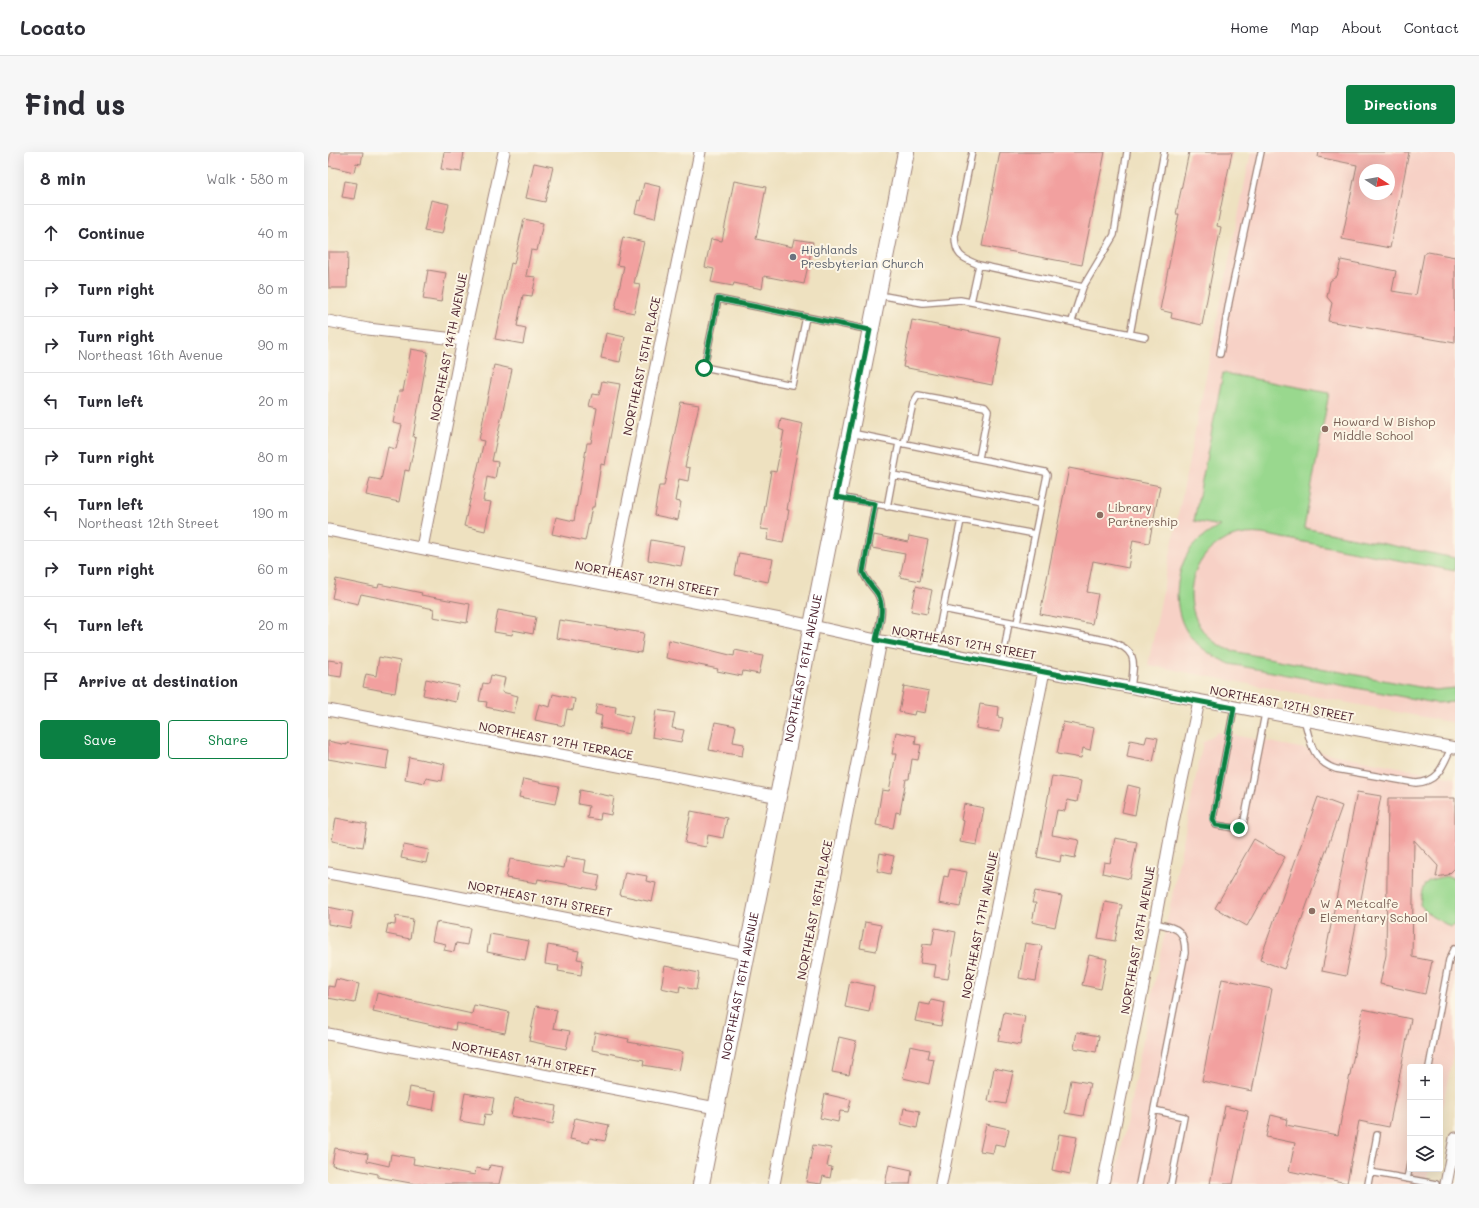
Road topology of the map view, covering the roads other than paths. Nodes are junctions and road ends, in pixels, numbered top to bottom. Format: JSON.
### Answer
{"nodes":[{"id":1,"x":504,"y":152,"type":"edge"},
{"id":2,"x":700,"y":152,"type":"edge"},
{"id":3,"x":906,"y":152,"type":"edge"},
{"id":4,"x":972,"y":152,"type":"edge"},
{"id":5,"x":1127,"y":152,"type":"edge"},
{"id":6,"x":1164,"y":152,"type":"edge"},
{"id":7,"x":1261,"y":152,"type":"edge"},
{"id":8,"x":979,"y":265,"type":"junction"},
{"id":9,"x":1083,"y":287,"type":"junction"},
{"id":10,"x":877,"y":294,"type":"junction"},
{"id":11,"x":971,"y":302,"type":"junction"},
{"id":12,"x":806,"y":317,"type":"junction"},
{"id":13,"x":328,"y":321,"type":"edge"},
{"id":14,"x":1072,"y":321,"type":"junction"},
{"id":15,"x":870,"y":330,"type":"junction"},
{"id":16,"x":1130,"y":334,"type":"junction"},
{"id":17,"x":1145,"y":337,"type":"dead end"},
{"id":18,"x":463,"y":340,"type":"junction"},
{"id":19,"x":1220,"y":354,"type":"dead end"},
{"id":20,"x":850,"y":433,"type":"junction"},
{"id":21,"x":902,"y":443,"type":"junction"},
{"id":22,"x":979,"y":458,"type":"junction"},
{"id":23,"x":893,"y":476,"type":"junction"},
{"id":24,"x":836,"y":497,"type":"junction"},
{"id":25,"x":875,"y":504,"type":"junction"},
{"id":26,"x":1041,"y":504,"type":"junction"},
{"id":27,"x":887,"y":507,"type":"junction"},
{"id":28,"x":961,"y":520,"type":"junction"},
{"id":29,"x":328,"y":530,"type":"edge"},
{"id":30,"x":1035,"y":534,"type":"junction"},
{"id":31,"x":422,"y":548,"type":"junction"},
{"id":32,"x":611,"y":585,"type":"junction"},
{"id":33,"x":944,"y":609,"type":"junction"},
{"id":34,"x":1010,"y":622,"type":"junction"},
{"id":35,"x":1017,"y":623,"type":"junction"},
{"id":36,"x":812,"y":626,"type":"junction"},
{"id":37,"x":879,"y":641,"type":"junction"},
{"id":38,"x":935,"y":651,"type":"junction"},
{"id":39,"x":1002,"y":664,"type":"junction"},
{"id":40,"x":1044,"y":671,"type":"junction"},
{"id":41,"x":1131,"y":688,"type":"junction"},
{"id":42,"x":1199,"y":701,"type":"junction"},
{"id":43,"x":1234,"y":708,"type":"junction"},
{"id":44,"x":328,"y":710,"type":"edge"},
{"id":45,"x":1265,"y":714,"type":"junction"},
{"id":46,"x":1305,"y":722,"type":"junction"},
{"id":47,"x":1453,"y":748,"type":"edge"},
{"id":48,"x":778,"y":797,"type":"junction"},
{"id":49,"x":328,"y":873,"type":"edge"},
{"id":50,"x":1155,"y":923,"type":"junction"},
{"id":51,"x":1455,"y":948,"type":"edge"},
{"id":52,"x":746,"y":954,"type":"junction"},
{"id":53,"x":328,"y":1034,"type":"edge"},
{"id":54,"x":1430,"y":1064,"type":"edge"},
{"id":55,"x":716,"y":1108,"type":"junction"},
{"id":56,"x":1154,"y":1110,"type":"junction"},
{"id":57,"x":1377,"y":1135,"type":"dead end"},
{"id":58,"x":1455,"y":1138,"type":"edge"},
{"id":59,"x":1370,"y":1172,"type":"junction"},
{"id":60,"x":1408,"y":1172,"type":"edge"},
{"id":61,"x":1407,"y":1179,"type":"junction"},
{"id":62,"x":701,"y":1184,"type":"edge"},
{"id":63,"x":774,"y":1184,"type":"edge"},
{"id":64,"x":940,"y":1184,"type":"edge"},
{"id":65,"x":1103,"y":1184,"type":"edge"},
{"id":66,"x":1139,"y":1184,"type":"edge"},
{"id":67,"x":1171,"y":1184,"type":"edge"},
{"id":68,"x":1368,"y":1184,"type":"edge"},
{"id":69,"x":1436,"y":1184,"type":"edge"},
{"id":70,"x":1446,"y":1184,"type":"edge"}],
"edges":[{"from":1,"to":18,"type":"street","name":"NORTHEAST 14TH AVENUE"},
{"from":2,"to":32,"type":"street","name":"NORTHEAST 15TH PLACE"},
{"from":3,"to":10,"type":"street","name":"NORTHEAST 16TH AVENUE"},
{"from":4,"to":8,"type":"lane"},
{"from":5,"to":9,"type":"lane"},
{"from":6,"to":16,"type":"lane"},
{"from":7,"to":19,"type":"lane"},
{"from":8,"to":9,"type":"lane"},
{"from":8,"to":11,"type":"lane"},
{"from":9,"to":14,"type":"lane"},
{"from":10,"to":11,"type":"lane"},
{"from":10,"to":15,"type":"street","name":"NORTHEAST 16TH AVENUE"},
{"from":11,"to":14,"type":"lane"},
{"from":12,"to":12,"type":"lane"},
{"from":12,"to":15,"type":"lane"},
{"from":13,"to":18,"type":"street"},
{"from":14,"to":16,"type":"lane"},
{"from":15,"to":20,"type":"street","name":"NORTHEAST 16TH AVENUE"},
{"from":16,"to":17,"type":"lane"},
{"from":18,"to":31,"type":"street","name":"NORTHEAST 14TH AVENUE"},
{"from":20,"to":21,"type":"lane"},
{"from":20,"to":24,"type":"street","name":"NORTHEAST 16TH AVENUE"},
{"from":21,"to":22,"type":"lane"},
{"from":21,"to":22,"type":"lane"},
{"from":21,"to":23,"type":"lane"},
{"from":22,"to":26,"type":"lane"},
{"from":23,"to":26,"type":"lane"},
{"from":23,"to":27,"type":"lane"},
{"from":24,"to":25,"type":"lane"},
{"from":24,"to":36,"type":"street","name":"NORTHEAST 16TH AVENUE"},
{"from":25,"to":27,"type":"lane"},
{"from":25,"to":37,"type":"lane"},
{"from":26,"to":30,"type":"lane"},
{"from":27,"to":28,"type":"lane"},
{"from":28,"to":30,"type":"lane"},
{"from":28,"to":33,"type":"lane"},
{"from":29,"to":31,"type":"street","name":"NORTHEAST 12TH STREET"},
{"from":30,"to":35,"type":"lane"},
{"from":31,"to":32,"type":"street","name":"NORTHEAST 12TH STREET"},
{"from":32,"to":36,"type":"street","name":"NORTHEAST 12TH STREET"},
{"from":33,"to":34,"type":"lane"},
{"from":33,"to":38,"type":"lane"},
{"from":34,"to":35,"type":"lane"},
{"from":34,"to":39,"type":"lane"},
{"from":35,"to":41,"type":"lane"},
{"from":36,"to":37,"type":"street","name":"NORTHEAST 12TH STREET"},
{"from":36,"to":48,"type":"street","name":"NORTHEAST 16TH AVENUE"},
{"from":37,"to":38,"type":"street","name":"NORTHEAST 12TH STREET"},
{"from":37,"to":63,"type":"street","name":"NORTHEAST 16TH PLACE"},
{"from":38,"to":39,"type":"street","name":"NORTHEAST 12TH STREET"},
{"from":39,"to":40,"type":"street","name":"NORTHEAST 12TH STREET"},
{"from":40,"to":41,"type":"street","name":"NORTHEAST 12TH STREET"},
{"from":40,"to":64,"type":"street","name":"NORTHEAST 17TH AVENUE"},
{"from":41,"to":42,"type":"street","name":"NORTHEAST 12TH STREET"},
{"from":42,"to":43,"type":"street","name":"NORTHEAST 12TH STREET"},
{"from":42,"to":50,"type":"street","name":"NORTHEAST 18TH AVENUE"},
{"from":43,"to":45,"type":"street","name":"NORTHEAST 12TH STREET"},
{"from":43,"to":45,"type":"lane"},
{"from":44,"to":48,"type":"street","name":"NORTHEAST 12TH TERRACE"},
{"from":45,"to":46,"type":"street","name":"NORTHEAST 12TH STREET"},
{"from":46,"to":47,"type":"street","name":"NORTHEAST 12TH STREET"},
{"from":46,"to":47,"type":"lane"},
{"from":48,"to":52,"type":"street","name":"NORTHEAST 16TH AVENUE"},
{"from":49,"to":52,"type":"street","name":"NORTHEAST 13TH STREET"},
{"from":50,"to":56,"type":"lane"},
{"from":50,"to":65,"type":"street","name":"NORTHEAST 18TH AVENUE"},
{"from":51,"to":54,"type":"lane"},
{"from":52,"to":55,"type":"street","name":"NORTHEAST 16TH AVENUE"},
{"from":53,"to":55,"type":"street","name":"NORTHEAST 14TH STREET"},
{"from":55,"to":62,"type":"street","name":"NORTHEAST 16TH AVENUE"},
{"from":56,"to":66,"type":"lane"},
{"from":56,"to":67,"type":"lane"},
{"from":57,"to":59,"type":"lane"},
{"from":58,"to":70,"type":"street"},
{"from":59,"to":61,"type":"lane"},
{"from":59,"to":68,"type":"lane"},
{"from":60,"to":61,"type":"lane"},
{"from":61,"to":69,"type":"lane"}]}
